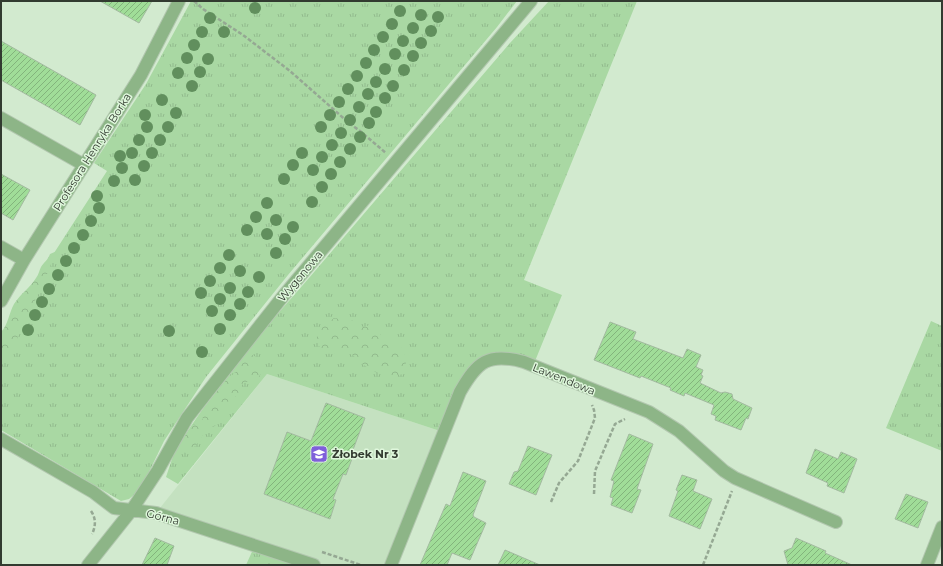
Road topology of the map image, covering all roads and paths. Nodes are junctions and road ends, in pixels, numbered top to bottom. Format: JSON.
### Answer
{"nodes":[{"id":1,"x":179,"y":1,"type":"edge"},
{"id":2,"x":194,"y":1,"type":"edge"},
{"id":3,"x":531,"y":1,"type":"edge"},
{"id":4,"x":1,"y":118,"type":"edge"},
{"id":5,"x":396,"y":163,"type":"junction"},
{"id":6,"x":84,"y":165,"type":"junction"},
{"id":7,"x":1,"y":247,"type":"edge"},
{"id":8,"x":24,"y":260,"type":"junction"},
{"id":9,"x":1,"y":302,"type":"edge"},
{"id":10,"x":589,"y":401,"type":"dead end"},
{"id":11,"x":629,"y":417,"type":"dead end"},
{"id":12,"x":1,"y":439,"type":"edge"},
{"id":13,"x":734,"y":488,"type":"dead end"},
{"id":14,"x":594,"y":494,"type":"dead end"},
{"id":15,"x":551,"y":502,"type":"dead end"},
{"id":16,"x":88,"y":506,"type":"dead end"},
{"id":17,"x":131,"y":511,"type":"junction"},
{"id":18,"x":836,"y":522,"type":"dead end"},
{"id":19,"x":942,"y":527,"type":"edge"},
{"id":20,"x":89,"y":539,"type":"dead end"},
{"id":21,"x":88,"y":565,"type":"edge"},
{"id":22,"x":314,"y":565,"type":"edge"},
{"id":23,"x":391,"y":565,"type":"edge"},
{"id":24,"x":703,"y":565,"type":"edge"},
{"id":25,"x":928,"y":565,"type":"edge"}],
"edges":[{"from":1,"to":6,"type":"street","name":"Profesora Henryka Borka"},
{"from":2,"to":5,"type":"path"},
{"from":3,"to":5,"type":"street","name":"Wygonowa"},
{"from":4,"to":6,"type":"street"},
{"from":5,"to":17,"type":"street","name":"Wygonowa"},
{"from":6,"to":8,"type":"street","name":"Profesora Henryka Borka"},
{"from":7,"to":8,"type":"street"},
{"from":8,"to":9,"type":"street","name":"Profesora Henryka Borka"},
{"from":10,"to":15,"type":"path"},
{"from":11,"to":14,"type":"path"},
{"from":12,"to":17,"type":"street","name":"Górna"},
{"from":13,"to":24,"type":"path"},
{"from":16,"to":20,"type":"path"},
{"from":17,"to":21,"type":"street","name":"Wygonowa"},
{"from":17,"to":22,"type":"street","name":"Górna"},
{"from":18,"to":23,"type":"street","name":"Lawendowa"},
{"from":19,"to":25,"type":"street"}]}
